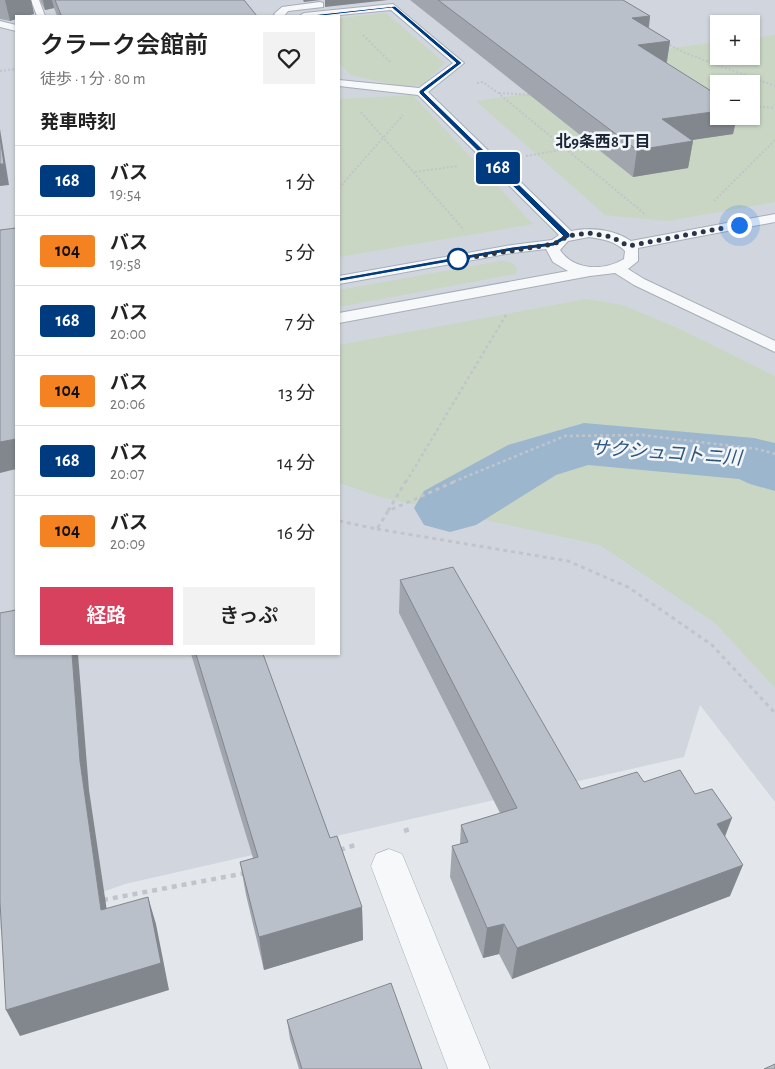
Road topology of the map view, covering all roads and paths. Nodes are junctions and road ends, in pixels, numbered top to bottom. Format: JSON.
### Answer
{"nodes":[{"id":1,"x":35,"y":0,"type":"edge"},
{"id":2,"x":363,"y":0,"type":"edge"},
{"id":3,"x":373,"y":0,"type":"edge"},
{"id":4,"x":393,"y":7,"type":"junction"},
{"id":5,"x":340,"y":13,"type":"junction"},
{"id":6,"x":41,"y":15,"type":"edge"},
{"id":7,"x":280,"y":15,"type":"edge"},
{"id":8,"x":316,"y":15,"type":"edge"},
{"id":9,"x":0,"y":24,"type":"edge"},
{"id":10,"x":15,"y":28,"type":"edge"},
{"id":11,"x":660,"y":40,"type":"edge"},
{"id":12,"x":15,"y":69,"type":"edge"},
{"id":13,"x":0,"y":71,"type":"edge"},
{"id":14,"x":340,"y":83,"type":"edge"},
{"id":15,"x":775,"y":86,"type":"edge"},
{"id":16,"x":421,"y":92,"type":"junction"},
{"id":17,"x":498,"y":93,"type":"junction"},
{"id":18,"x":537,"y":95,"type":"edge"},
{"id":19,"x":760,"y":107,"type":"edge"},
{"id":20,"x":358,"y":108,"type":"dead end"},
{"id":21,"x":775,"y":108,"type":"edge"},
{"id":22,"x":383,"y":139,"type":"junction"},
{"id":23,"x":775,"y":140,"type":"edge"},
{"id":24,"x":340,"y":187,"type":"edge"},
{"id":25,"x":709,"y":207,"type":"dead end"},
{"id":26,"x":646,"y":215,"type":"dead end"},
{"id":27,"x":775,"y":218,"type":"edge"},
{"id":28,"x":468,"y":235,"type":"dead end"},
{"id":29,"x":568,"y":236,"type":"junction"},
{"id":30,"x":554,"y":244,"type":"junction"},
{"id":31,"x":628,"y":246,"type":"junction"},
{"id":32,"x":618,"y":268,"type":"junction"},
{"id":33,"x":591,"y":271,"type":"junction"},
{"id":34,"x":340,"y":280,"type":"edge"},
{"id":35,"x":509,"y":310,"type":"dead end"},
{"id":36,"x":340,"y":318,"type":"edge"},
{"id":37,"x":775,"y":347,"type":"edge"},
{"id":38,"x":775,"y":454,"type":"edge"},
{"id":39,"x":388,"y":510,"type":"junction"},
{"id":40,"x":340,"y":521,"type":"edge"},
{"id":41,"x":377,"y":529,"type":"junction"},
{"id":42,"x":775,"y":713,"type":"edge"},
{"id":43,"x":414,"y":828,"type":"dead end"},
{"id":44,"x":359,"y":844,"type":"dead end"},
{"id":45,"x":392,"y":850,"type":"joint"},
{"id":46,"x":332,"y":852,"type":"edge"},
{"id":47,"x":248,"y":873,"type":"edge"},
{"id":48,"x":93,"y":903,"type":"edge"},
{"id":49,"x":469,"y":1069,"type":"edge"}],
"edges":[{"from":1,"to":6,"type":"lane"},
{"from":2,"to":7,"type":"lane"},
{"from":3,"to":4,"type":"lane"},
{"from":4,"to":5,"type":"lane"},
{"from":4,"to":16,"type":"lane"},
{"from":5,"to":8,"type":"lane"},
{"from":5,"to":16,"type":"path"},
{"from":9,"to":10,"type":"lane"},
{"from":11,"to":15,"type":"path"},
{"from":12,"to":13,"type":"path"},
{"from":14,"to":16,"type":"lane"},
{"from":16,"to":17,"type":"path"},
{"from":16,"to":22,"type":"path"},
{"from":16,"to":29,"type":"lane"},
{"from":17,"to":18,"type":"path"},
{"from":17,"to":26,"type":"path"},
{"from":19,"to":21,"type":"path"},
{"from":20,"to":22,"type":"path"},
{"from":22,"to":24,"type":"path"},
{"from":22,"to":28,"type":"path"},
{"from":23,"to":25,"type":"path"},
{"from":27,"to":31,"type":"lane"},
{"from":29,"to":30,"type":"lane"},
{"from":29,"to":31,"type":"lane"},
{"from":30,"to":33,"type":"lane"},
{"from":30,"to":34,"type":"lane"},
{"from":31,"to":32,"type":"lane"},
{"from":32,"to":33,"type":"lane"},
{"from":32,"to":37,"type":"lane"},
{"from":33,"to":36,"type":"lane"},
{"from":35,"to":39,"type":"path"},
{"from":38,"to":39,"type":"path"},
{"from":39,"to":41,"type":"path"},
{"from":40,"to":41,"type":"path"},
{"from":41,"to":42,"type":"path"},
{"from":43,"to":45,"type":"path"},
{"from":44,"to":46,"type":"path"},
{"from":45,"to":49,"type":"street"},
{"from":47,"to":48,"type":"path"}]}
